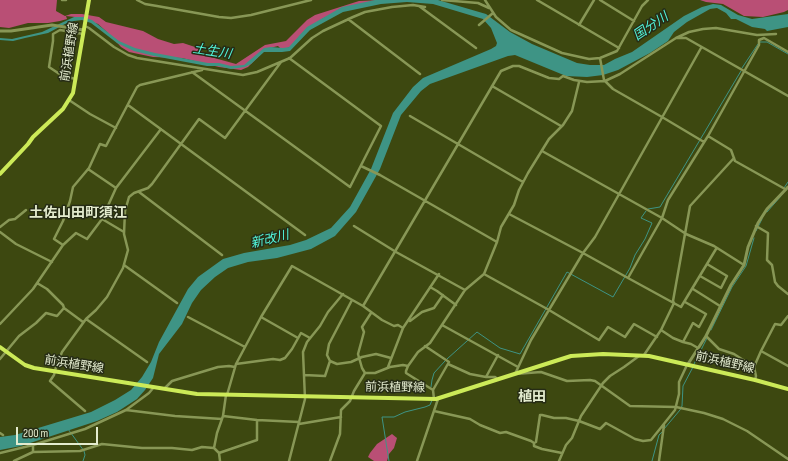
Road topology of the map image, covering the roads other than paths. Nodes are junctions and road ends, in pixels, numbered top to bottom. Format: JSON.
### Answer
{"nodes":[{"id":1,"x":62,"y":0,"type":"edge"},
{"id":2,"x":66,"y":0,"type":"edge"},
{"id":3,"x":89,"y":0,"type":"edge"},
{"id":4,"x":137,"y":0,"type":"edge"},
{"id":5,"x":311,"y":0,"type":"edge"},
{"id":6,"x":442,"y":0,"type":"edge"},
{"id":7,"x":485,"y":0,"type":"edge"},
{"id":8,"x":537,"y":0,"type":"edge"},
{"id":9,"x":594,"y":0,"type":"edge"},
{"id":10,"x":600,"y":0,"type":"edge"},
{"id":11,"x":648,"y":0,"type":"edge"},
{"id":12,"x":418,"y":6,"type":"junction"},
{"id":13,"x":426,"y":7,"type":"dead end"},
{"id":14,"x":492,"y":12,"type":"junction"},
{"id":15,"x":347,"y":19,"type":"junction"},
{"id":16,"x":634,"y":21,"type":"junction"},
{"id":17,"x":478,"y":25,"type":"dead end"},
{"id":18,"x":579,"y":25,"type":"junction"},
{"id":19,"x":84,"y":28,"type":"junction"},
{"id":20,"x":0,"y":31,"type":"edge"},
{"id":21,"x":776,"y":34,"type":"dead end"},
{"id":22,"x":676,"y":38,"type":"junction"},
{"id":23,"x":476,"y":48,"type":"dead end"},
{"id":24,"x":619,"y":48,"type":"junction"},
{"id":25,"x":701,"y":48,"type":"junction"},
{"id":26,"x":788,"y":52,"type":"edge"},
{"id":27,"x":289,"y":58,"type":"junction"},
{"id":28,"x":600,"y":58,"type":"junction"},
{"id":29,"x":281,"y":62,"type":"junction"},
{"id":30,"x":204,"y":69,"type":"junction"},
{"id":31,"x":744,"y":71,"type":"junction"},
{"id":32,"x":192,"y":72,"type":"junction"},
{"id":33,"x":420,"y":74,"type":"dead end"},
{"id":34,"x":76,"y":79,"type":"junction"},
{"id":35,"x":605,"y":80,"type":"junction"},
{"id":36,"x":579,"y":82,"type":"junction"},
{"id":37,"x":492,"y":86,"type":"junction"},
{"id":38,"x":788,"y":96,"type":"edge"},
{"id":39,"x":69,"y":100,"type":"junction"},
{"id":40,"x":128,"y":105,"type":"junction"},
{"id":41,"x":245,"y":111,"type":"junction"},
{"id":42,"x":410,"y":116,"type":"dead end"},
{"id":43,"x":662,"y":117,"type":"junction"},
{"id":44,"x":561,"y":126,"type":"junction"},
{"id":45,"x":116,"y":128,"type":"junction"},
{"id":46,"x":161,"y":129,"type":"junction"},
{"id":47,"x":708,"y":136,"type":"junction"},
{"id":48,"x":704,"y":142,"type":"junction"},
{"id":49,"x":181,"y":144,"type":"junction"},
{"id":50,"x":458,"y":144,"type":"junction"},
{"id":51,"x":542,"y":151,"type":"junction"},
{"id":52,"x":734,"y":158,"type":"junction"},
{"id":53,"x":360,"y":166,"type":"junction"},
{"id":54,"x":88,"y":169,"type":"junction"},
{"id":55,"x":0,"y":174,"type":"edge"},
{"id":56,"x":523,"y":182,"type":"junction"},
{"id":57,"x":116,"y":188,"type":"junction"},
{"id":58,"x":786,"y":188,"type":"edge"},
{"id":59,"x":138,"y":192,"type":"junction"},
{"id":60,"x":619,"y":193,"type":"junction"},
{"id":61,"x":425,"y":200,"type":"junction"},
{"id":62,"x":26,"y":210,"type":"dead end"},
{"id":63,"x":509,"y":214,"type":"junction"},
{"id":64,"x":662,"y":218,"type":"junction"},
{"id":65,"x":102,"y":219,"type":"junction"},
{"id":66,"x":354,"y":226,"type":"dead end"},
{"id":67,"x":756,"y":226,"type":"junction"},
{"id":68,"x":0,"y":227,"type":"edge"},
{"id":69,"x":0,"y":232,"type":"edge"},
{"id":70,"x":124,"y":232,"type":"junction"},
{"id":71,"x":686,"y":234,"type":"junction"},
{"id":72,"x":305,"y":235,"type":"dead end"},
{"id":73,"x":497,"y":242,"type":"junction"},
{"id":74,"x":64,"y":245,"type":"junction"},
{"id":75,"x":716,"y":249,"type":"junction"},
{"id":76,"x":396,"y":252,"type":"junction"},
{"id":77,"x":583,"y":253,"type":"junction"},
{"id":78,"x":222,"y":255,"type":"dead end"},
{"id":79,"x":52,"y":262,"type":"junction"},
{"id":80,"x":707,"y":264,"type":"junction"},
{"id":81,"x":124,"y":265,"type":"junction"},
{"id":82,"x":744,"y":265,"type":"junction"},
{"id":83,"x":439,"y":274,"type":"junction"},
{"id":84,"x":484,"y":274,"type":"junction"},
{"id":85,"x":700,"y":276,"type":"junction"},
{"id":86,"x":628,"y":278,"type":"junction"},
{"id":87,"x":36,"y":283,"type":"junction"},
{"id":88,"x":430,"y":287,"type":"junction"},
{"id":89,"x":693,"y":289,"type":"junction"},
{"id":90,"x":465,"y":290,"type":"junction"},
{"id":91,"x":343,"y":294,"type":"junction"},
{"id":92,"x":788,"y":294,"type":"edge"},
{"id":93,"x":443,"y":295,"type":"junction"},
{"id":94,"x":352,"y":300,"type":"junction"},
{"id":95,"x":685,"y":302,"type":"junction"},
{"id":96,"x":177,"y":303,"type":"dead end"},
{"id":97,"x":674,"y":303,"type":"junction"},
{"id":98,"x":456,"y":305,"type":"junction"},
{"id":99,"x":363,"y":306,"type":"junction"},
{"id":100,"x":720,"y":306,"type":"junction"},
{"id":101,"x":64,"y":308,"type":"junction"},
{"id":102,"x":549,"y":310,"type":"junction"},
{"id":103,"x":371,"y":313,"type":"junction"},
{"id":104,"x":788,"y":316,"type":"edge"},
{"id":105,"x":188,"y":317,"type":"dead end"},
{"id":106,"x":261,"y":317,"type":"junction"},
{"id":107,"x":85,"y":320,"type":"junction"},
{"id":108,"x":408,"y":322,"type":"junction"},
{"id":109,"x":0,"y":324,"type":"edge"},
{"id":110,"x":442,"y":325,"type":"junction"},
{"id":111,"x":403,"y":328,"type":"junction"},
{"id":112,"x":660,"y":330,"type":"junction"},
{"id":113,"x":706,"y":336,"type":"junction"},
{"id":114,"x":656,"y":337,"type":"junction"},
{"id":115,"x":298,"y":338,"type":"junction"},
{"id":116,"x":310,"y":338,"type":"junction"},
{"id":117,"x":683,"y":342,"type":"junction"},
{"id":118,"x":425,"y":346,"type":"junction"},
{"id":119,"x":0,"y":347,"type":"edge"},
{"id":120,"x":245,"y":347,"type":"junction"},
{"id":121,"x":698,"y":348,"type":"junction"},
{"id":122,"x":761,"y":351,"type":"junction"},
{"id":123,"x":6,"y":352,"type":"junction"},
{"id":124,"x":498,"y":355,"type":"junction"},
{"id":125,"x":642,"y":355,"type":"junction"},
{"id":126,"x":359,"y":358,"type":"junction"},
{"id":127,"x":391,"y":358,"type":"junction"},
{"id":128,"x":0,"y":359,"type":"edge"},
{"id":129,"x":330,"y":361,"type":"junction"},
{"id":130,"x":147,"y":362,"type":"dead end"},
{"id":131,"x":448,"y":364,"type":"junction"},
{"id":132,"x":688,"y":364,"type":"junction"},
{"id":133,"x":236,"y":366,"type":"junction"},
{"id":134,"x":408,"y":366,"type":"junction"},
{"id":135,"x":518,"y":366,"type":"junction"},
{"id":136,"x":788,"y":366,"type":"edge"},
{"id":137,"x":754,"y":367,"type":"junction"},
{"id":138,"x":388,"y":368,"type":"junction"},
{"id":139,"x":55,"y":373,"type":"junction"},
{"id":140,"x":365,"y":373,"type":"junction"},
{"id":141,"x":515,"y":374,"type":"junction"},
{"id":142,"x":304,"y":375,"type":"junction"},
{"id":143,"x":486,"y":377,"type":"junction"},
{"id":144,"x":497,"y":380,"type":"junction"},
{"id":145,"x":755,"y":380,"type":"junction"},
{"id":146,"x":601,"y":385,"type":"junction"},
{"id":147,"x":153,"y":387,"type":"junction"},
{"id":148,"x":164,"y":389,"type":"junction"},
{"id":149,"x":788,"y":389,"type":"edge"},
{"id":150,"x":433,"y":390,"type":"junction"},
{"id":151,"x":227,"y":395,"type":"junction"},
{"id":152,"x":305,"y":397,"type":"junction"},
{"id":153,"x":352,"y":397,"type":"junction"},
{"id":154,"x":436,"y":399,"type":"junction"},
{"id":155,"x":676,"y":407,"type":"junction"},
{"id":156,"x":126,"y":410,"type":"junction"},
{"id":157,"x":85,"y":411,"type":"dead end"},
{"id":158,"x":434,"y":411,"type":"junction"},
{"id":159,"x":341,"y":417,"type":"junction"},
{"id":160,"x":222,"y":418,"type":"junction"},
{"id":161,"x":257,"y":420,"type":"junction"},
{"id":162,"x":579,"y":421,"type":"junction"},
{"id":163,"x":299,"y":423,"type":"junction"},
{"id":164,"x":664,"y":424,"type":"junction"},
{"id":165,"x":0,"y":433,"type":"edge"},
{"id":166,"x":3,"y":436,"type":"dead end"},
{"id":167,"x":534,"y":443,"type":"junction"},
{"id":168,"x":33,"y":445,"type":"junction"},
{"id":169,"x":214,"y":448,"type":"junction"},
{"id":170,"x":33,"y":452,"type":"junction"},
{"id":171,"x":0,"y":453,"type":"edge"},
{"id":172,"x":219,"y":453,"type":"junction"},
{"id":173,"x":562,"y":453,"type":"junction"},
{"id":174,"x":788,"y":459,"type":"edge"},
{"id":175,"x":14,"y":461,"type":"edge"},
{"id":176,"x":220,"y":461,"type":"edge"},
{"id":177,"x":289,"y":461,"type":"edge"},
{"id":178,"x":330,"y":461,"type":"edge"},
{"id":179,"x":417,"y":461,"type":"edge"},
{"id":180,"x":559,"y":461,"type":"edge"},
{"id":181,"x":659,"y":461,"type":"edge"}],
"edges":[{"from":1,"to":2,"type":"street"},
{"from":3,"to":19,"type":"main road","name":"前浜植野線"},
{"from":4,"to":5,"type":"street"},
{"from":6,"to":14,"type":"street"},
{"from":7,"to":14,"type":"street"},
{"from":8,"to":18,"type":"street"},
{"from":9,"to":18,"type":"street"},
{"from":10,"to":16,"type":"street"},
{"from":11,"to":16,"type":"street"},
{"from":12,"to":13,"type":"street"},
{"from":12,"to":15,"type":"street"},
{"from":12,"to":23,"type":"street"},
{"from":14,"to":17,"type":"street"},
{"from":14,"to":28,"type":"street"},
{"from":15,"to":27,"type":"street"},
{"from":15,"to":33,"type":"street"},
{"from":16,"to":24,"type":"street"},
{"from":18,"to":24,"type":"street"},
{"from":19,"to":20,"type":"street"},
{"from":19,"to":30,"type":"street"},
{"from":19,"to":34,"type":"main road","name":"前浜植野線"},
{"from":19,"to":34,"type":"street"},
{"from":21,"to":22,"type":"street"},
{"from":22,"to":25,"type":"street"},
{"from":22,"to":35,"type":"street"},
{"from":24,"to":28,"type":"street"},
{"from":25,"to":31,"type":"street"},
{"from":25,"to":43,"type":"street"},
{"from":26,"to":31,"type":"street"},
{"from":27,"to":29,"type":"street"},
{"from":27,"to":53,"type":"street"},
{"from":28,"to":35,"type":"street"},
{"from":29,"to":30,"type":"street"},
{"from":29,"to":41,"type":"street"},
{"from":30,"to":32,"type":"street"},
{"from":31,"to":38,"type":"street"},
{"from":31,"to":47,"type":"street"},
{"from":32,"to":40,"type":"street"},
{"from":32,"to":41,"type":"street"},
{"from":34,"to":39,"type":"main road","name":"前浜植野線"},
{"from":35,"to":36,"type":"street"},
{"from":35,"to":43,"type":"street"},
{"from":36,"to":37,"type":"street"},
{"from":36,"to":44,"type":"street"},
{"from":37,"to":44,"type":"street"},
{"from":37,"to":50,"type":"street"},
{"from":39,"to":45,"type":"street"},
{"from":39,"to":55,"type":"main road","name":"前浜植野線"},
{"from":40,"to":45,"type":"street"},
{"from":40,"to":46,"type":"street"},
{"from":41,"to":49,"type":"street"},
{"from":41,"to":53,"type":"street"},
{"from":42,"to":50,"type":"street"},
{"from":43,"to":48,"type":"street"},
{"from":43,"to":60,"type":"street"},
{"from":44,"to":51,"type":"street"},
{"from":45,"to":54,"type":"street"},
{"from":46,"to":49,"type":"street"},
{"from":46,"to":57,"type":"street"},
{"from":47,"to":48,"type":"street"},
{"from":47,"to":52,"type":"street"},
{"from":48,"to":64,"type":"street"},
{"from":49,"to":59,"type":"street"},
{"from":49,"to":72,"type":"street"},
{"from":50,"to":56,"type":"street"},
{"from":50,"to":61,"type":"street"},
{"from":51,"to":56,"type":"street"},
{"from":51,"to":60,"type":"street"},
{"from":52,"to":58,"type":"street"},
{"from":52,"to":71,"type":"street"},
{"from":53,"to":61,"type":"street"},
{"from":54,"to":57,"type":"street"},
{"from":54,"to":74,"type":"street"},
{"from":56,"to":63,"type":"street"},
{"from":57,"to":65,"type":"street"},
{"from":58,"to":67,"type":"street"},
{"from":59,"to":70,"type":"street"},
{"from":59,"to":78,"type":"street"},
{"from":60,"to":64,"type":"street"},
{"from":60,"to":77,"type":"street"},
{"from":61,"to":73,"type":"street"},
{"from":61,"to":76,"type":"street"},
{"from":62,"to":68,"type":"street"},
{"from":63,"to":73,"type":"street"},
{"from":63,"to":77,"type":"street"},
{"from":64,"to":71,"type":"street"},
{"from":64,"to":86,"type":"street"},
{"from":65,"to":70,"type":"street"},
{"from":65,"to":74,"type":"street"},
{"from":66,"to":76,"type":"street"},
{"from":67,"to":82,"type":"street"},
{"from":67,"to":92,"type":"street"},
{"from":69,"to":79,"type":"street"},
{"from":70,"to":81,"type":"street"},
{"from":71,"to":75,"type":"street"},
{"from":71,"to":97,"type":"street"},
{"from":73,"to":84,"type":"street"},
{"from":74,"to":79,"type":"street"},
{"from":75,"to":80,"type":"street"},
{"from":75,"to":82,"type":"street"},
{"from":76,"to":83,"type":"street"},
{"from":76,"to":99,"type":"street"},
{"from":77,"to":86,"type":"street"},
{"from":77,"to":102,"type":"street"},
{"from":79,"to":87,"type":"street"},
{"from":80,"to":85,"type":"street"},
{"from":80,"to":85,"type":"street"},
{"from":81,"to":96,"type":"street"},
{"from":81,"to":107,"type":"street"},
{"from":82,"to":100,"type":"street"},
{"from":83,"to":88,"type":"street"},
{"from":83,"to":90,"type":"street"},
{"from":84,"to":90,"type":"street"},
{"from":84,"to":102,"type":"street"},
{"from":85,"to":89,"type":"street"},
{"from":86,"to":97,"type":"street"},
{"from":87,"to":101,"type":"street"},
{"from":87,"to":109,"type":"street"},
{"from":88,"to":93,"type":"street"},
{"from":88,"to":108,"type":"street"},
{"from":89,"to":95,"type":"street"},
{"from":89,"to":100,"type":"street"},
{"from":90,"to":98,"type":"street"},
{"from":91,"to":94,"type":"street"},
{"from":91,"to":106,"type":"street"},
{"from":91,"to":116,"type":"street"},
{"from":93,"to":98,"type":"street"},
{"from":93,"to":108,"type":"street"},
{"from":94,"to":99,"type":"street"},
{"from":94,"to":129,"type":"street"},
{"from":95,"to":97,"type":"street"},
{"from":95,"to":117,"type":"street"},
{"from":97,"to":112,"type":"street"},
{"from":98,"to":110,"type":"street"},
{"from":99,"to":103,"type":"street"},
{"from":100,"to":113,"type":"street"},
{"from":101,"to":107,"type":"street"},
{"from":101,"to":123,"type":"street"},
{"from":102,"to":114,"type":"street"},
{"from":102,"to":135,"type":"street"},
{"from":103,"to":111,"type":"street"},
{"from":103,"to":126,"type":"street"},
{"from":104,"to":122,"type":"street"},
{"from":105,"to":120,"type":"street"},
{"from":106,"to":115,"type":"street"},
{"from":106,"to":120,"type":"street"},
{"from":107,"to":130,"type":"street"},
{"from":107,"to":139,"type":"street"},
{"from":108,"to":111,"type":"street"},
{"from":110,"to":118,"type":"street"},
{"from":110,"to":124,"type":"street"},
{"from":111,"to":127,"type":"street"},
{"from":112,"to":114,"type":"street"},
{"from":112,"to":117,"type":"street"},
{"from":113,"to":121,"type":"street"},
{"from":113,"to":137,"type":"street"},
{"from":114,"to":125,"type":"street"},
{"from":115,"to":116,"type":"street"},
{"from":115,"to":133,"type":"street"},
{"from":116,"to":142,"type":"street"},
{"from":117,"to":121,"type":"street"},
{"from":118,"to":131,"type":"street"},
{"from":118,"to":134,"type":"street"},
{"from":119,"to":123,"type":"main road","name":"前浜植野線"},
{"from":120,"to":133,"type":"street"},
{"from":121,"to":132,"type":"street"},
{"from":122,"to":136,"type":"street"},
{"from":122,"to":137,"type":"street"},
{"from":123,"to":128,"type":"street"},
{"from":123,"to":139,"type":"main road","name":"前浜植野線"},
{"from":124,"to":135,"type":"street"},
{"from":124,"to":143,"type":"street"},
{"from":125,"to":132,"type":"main road","name":"前浜植野線"},
{"from":125,"to":141,"type":"main road","name":"前浜植野線"},
{"from":125,"to":146,"type":"street"},
{"from":126,"to":127,"type":"street"},
{"from":126,"to":129,"type":"street"},
{"from":126,"to":140,"type":"street"},
{"from":127,"to":138,"type":"street"},
{"from":129,"to":142,"type":"street"},
{"from":131,"to":143,"type":"street"},
{"from":131,"to":150,"type":"street"},
{"from":132,"to":145,"type":"main road","name":"前浜植野線"},
{"from":132,"to":155,"type":"street"},
{"from":133,"to":148,"type":"street"},
{"from":133,"to":151,"type":"street"},
{"from":134,"to":138,"type":"street"},
{"from":134,"to":150,"type":"street"},
{"from":135,"to":141,"type":"street"},
{"from":137,"to":145,"type":"street"},
{"from":138,"to":140,"type":"street"},
{"from":139,"to":147,"type":"main road","name":"前浜植野線"},
{"from":139,"to":157,"type":"street"},
{"from":140,"to":153,"type":"street"},
{"from":141,"to":144,"type":"main road","name":"前浜植野線"},
{"from":141,"to":146,"type":"street"},
{"from":142,"to":152,"type":"street"},
{"from":143,"to":144,"type":"street"},
{"from":144,"to":154,"type":"main road","name":"前浜植野線"},
{"from":145,"to":149,"type":"main road","name":"前浜植野線"},
{"from":146,"to":155,"type":"street"},
{"from":146,"to":162,"type":"street"},
{"from":147,"to":148,"type":"main road","name":"前浜植野線"},
{"from":147,"to":156,"type":"street"},
{"from":148,"to":151,"type":"main road","name":"前浜植野線"},
{"from":150,"to":154,"type":"street"},
{"from":151,"to":152,"type":"main road","name":"前浜植野線"},
{"from":151,"to":160,"type":"street"},
{"from":152,"to":153,"type":"main road","name":"前浜植野線"},
{"from":152,"to":163,"type":"street"},
{"from":153,"to":154,"type":"main road","name":"前浜植野線"},
{"from":153,"to":159,"type":"street"},
{"from":154,"to":158,"type":"street"},
{"from":155,"to":164,"type":"street"},
{"from":155,"to":174,"type":"street"},
{"from":156,"to":160,"type":"street"},
{"from":156,"to":168,"type":"street"},
{"from":158,"to":167,"type":"street"},
{"from":158,"to":179,"type":"street"},
{"from":159,"to":163,"type":"street"},
{"from":159,"to":178,"type":"street"},
{"from":160,"to":161,"type":"street"},
{"from":160,"to":169,"type":"street"},
{"from":161,"to":163,"type":"street"},
{"from":161,"to":172,"type":"street"},
{"from":162,"to":164,"type":"street"},
{"from":162,"to":167,"type":"street"},
{"from":162,"to":173,"type":"street"},
{"from":163,"to":177,"type":"street"},
{"from":164,"to":181,"type":"street"},
{"from":165,"to":166,"type":"street"},
{"from":167,"to":173,"type":"street"},
{"from":168,"to":170,"type":"street"},
{"from":168,"to":171,"type":"street"},
{"from":169,"to":170,"type":"street"},
{"from":169,"to":172,"type":"street"},
{"from":170,"to":175,"type":"street"},
{"from":172,"to":176,"type":"street"},
{"from":173,"to":180,"type":"street"}]}
